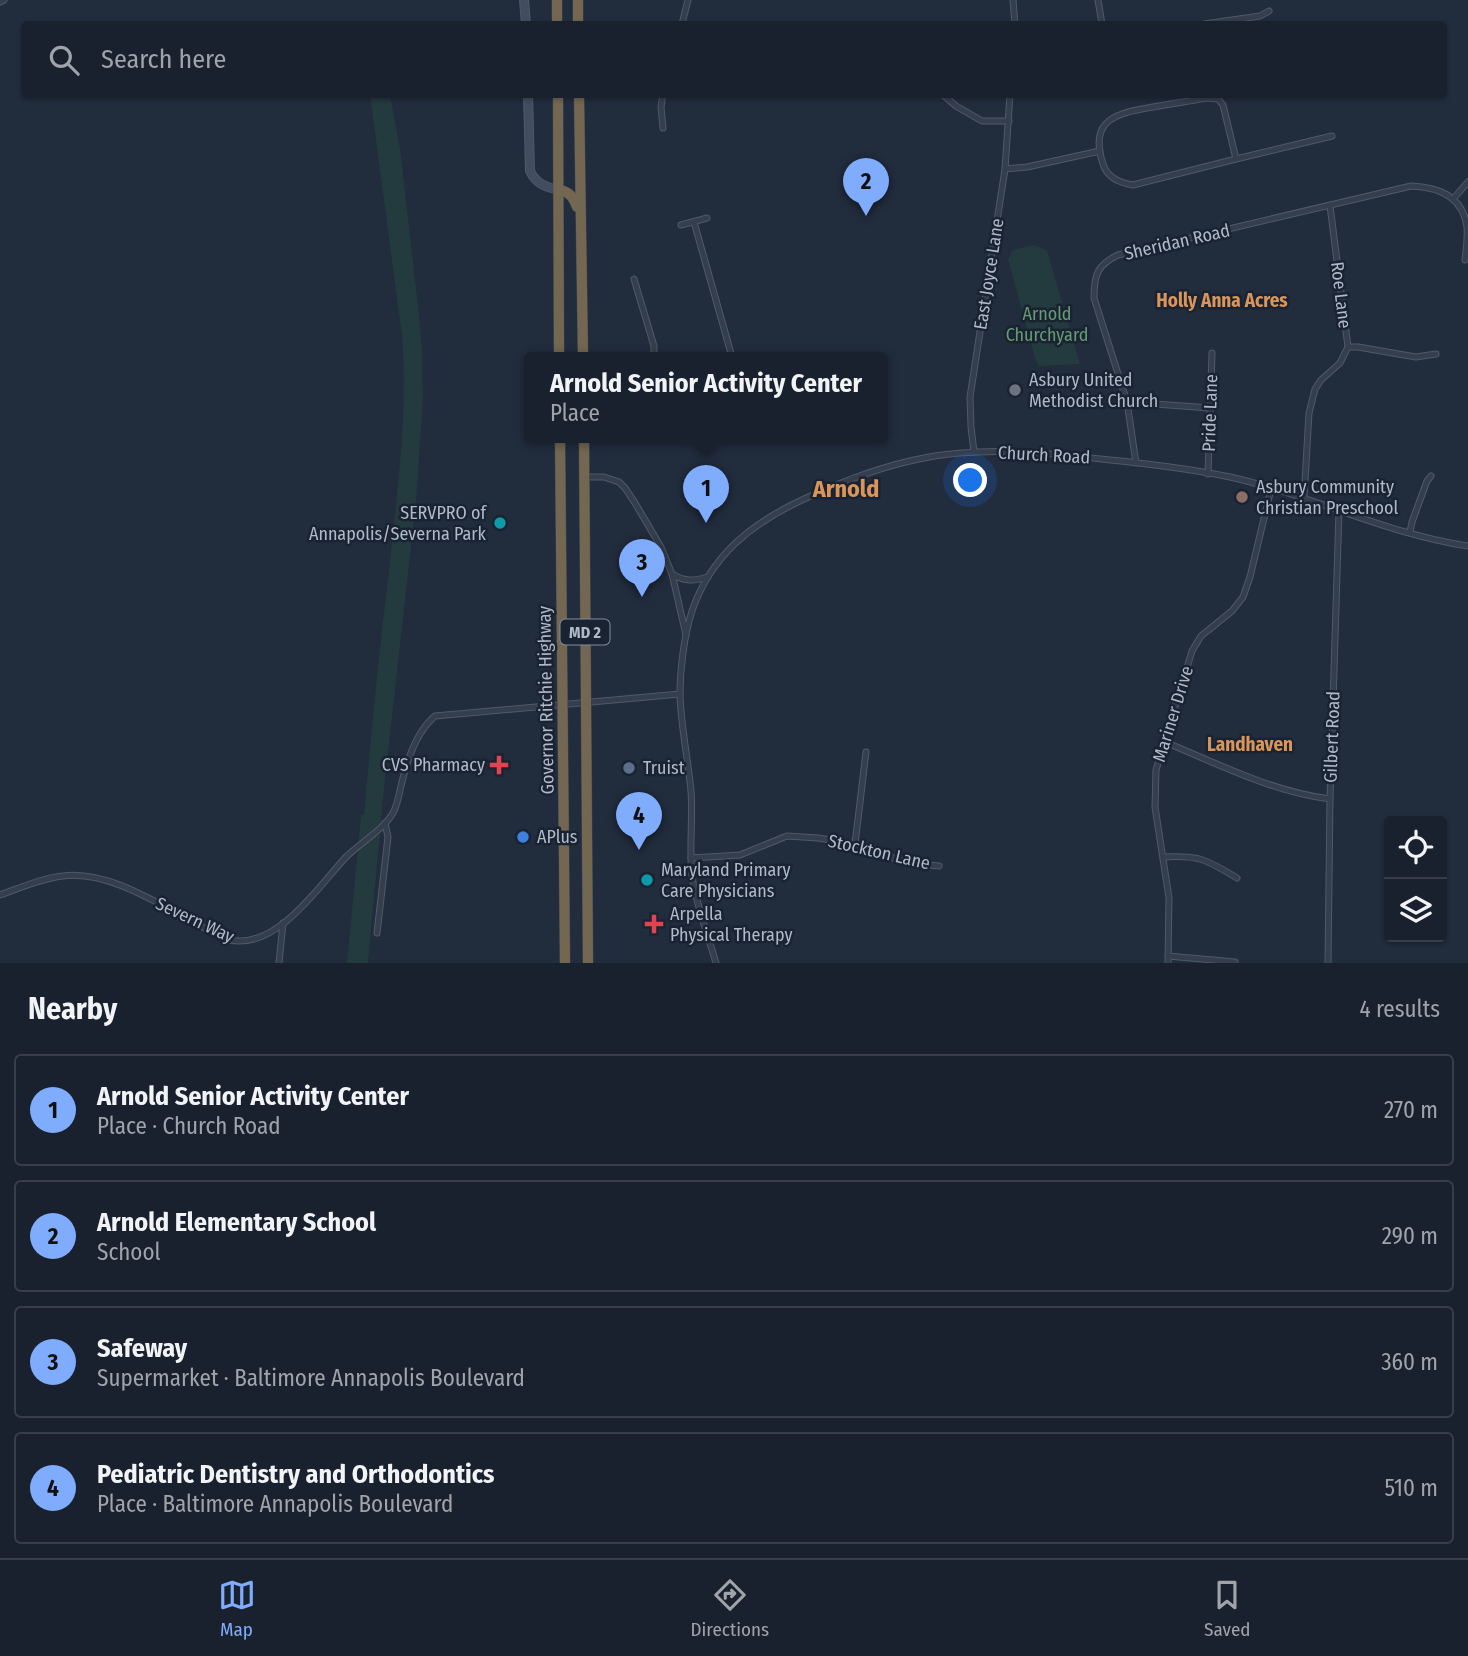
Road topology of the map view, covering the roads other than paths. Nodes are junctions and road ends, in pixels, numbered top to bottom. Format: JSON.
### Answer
{"nodes":[{"id":1,"x":524,"y":0,"type":"edge"},
{"id":2,"x":557,"y":0,"type":"edge"},
{"id":3,"x":578,"y":0,"type":"edge"},
{"id":4,"x":688,"y":0,"type":"edge"},
{"id":5,"x":1013,"y":0,"type":"edge"},
{"id":6,"x":1098,"y":0,"type":"edge"},
{"id":7,"x":1269,"y":10,"type":"dead end"},
{"id":8,"x":526,"y":21,"type":"edge"},
{"id":9,"x":557,"y":21,"type":"edge"},
{"id":10,"x":578,"y":21,"type":"edge"},
{"id":11,"x":683,"y":21,"type":"edge"},
{"id":12,"x":1016,"y":21,"type":"edge"},
{"id":13,"x":1102,"y":21,"type":"edge"},
{"id":14,"x":1225,"y":21,"type":"edge"},
{"id":15,"x":528,"y":98,"type":"edge"},
{"id":16,"x":558,"y":98,"type":"edge"},
{"id":17,"x":579,"y":98,"type":"edge"},
{"id":18,"x":662,"y":98,"type":"edge"},
{"id":19,"x":947,"y":98,"type":"edge"},
{"id":20,"x":1010,"y":98,"type":"edge"},
{"id":21,"x":1009,"y":121,"type":"junction"},
{"id":22,"x":663,"y":128,"type":"dead end"},
{"id":23,"x":1332,"y":136,"type":"dead end"},
{"id":24,"x":1100,"y":151,"type":"junction"},
{"id":25,"x":1236,"y":159,"type":"junction"},
{"id":26,"x":1005,"y":169,"type":"junction"},
{"id":27,"x":1468,"y":182,"type":"edge"},
{"id":28,"x":559,"y":190,"type":"junction"},
{"id":29,"x":1453,"y":199,"type":"junction"},
{"id":30,"x":1330,"y":206,"type":"junction"},
{"id":31,"x":580,"y":212,"type":"junction"},
{"id":32,"x":707,"y":218,"type":"dead end"},
{"id":33,"x":694,"y":222,"type":"junction"},
{"id":34,"x":681,"y":225,"type":"dead end"},
{"id":35,"x":1465,"y":260,"type":"dead end"},
{"id":36,"x":634,"y":279,"type":"dead end"},
{"id":37,"x":1348,"y":347,"type":"junction"},
{"id":38,"x":559,"y":352,"type":"edge"},
{"id":39,"x":584,"y":352,"type":"edge"},
{"id":40,"x":654,"y":352,"type":"edge"},
{"id":41,"x":731,"y":352,"type":"edge"},
{"id":42,"x":1212,"y":353,"type":"dead end"},
{"id":43,"x":1436,"y":354,"type":"dead end"},
{"id":44,"x":1126,"y":402,"type":"junction"},
{"id":45,"x":1210,"y":408,"type":"junction"},
{"id":46,"x":560,"y":443,"type":"edge"},
{"id":47,"x":584,"y":443,"type":"edge"},
{"id":48,"x":974,"y":452,"type":"junction"},
{"id":49,"x":1136,"y":463,"type":"junction"},
{"id":50,"x":1209,"y":474,"type":"junction"},
{"id":51,"x":1432,"y":476,"type":"dead end"},
{"id":52,"x":584,"y":477,"type":"junction"},
{"id":53,"x":1271,"y":489,"type":"junction"},
{"id":54,"x":1304,"y":498,"type":"junction"},
{"id":55,"x":1339,"y":511,"type":"junction"},
{"id":56,"x":1410,"y":532,"type":"junction"},
{"id":57,"x":1468,"y":546,"type":"edge"},
{"id":58,"x":672,"y":574,"type":"junction"},
{"id":59,"x":708,"y":577,"type":"junction"},
{"id":60,"x":686,"y":635,"type":"junction"},
{"id":61,"x":680,"y":694,"type":"junction"},
{"id":62,"x":585,"y":703,"type":"junction"},
{"id":63,"x":562,"y":705,"type":"junction"},
{"id":64,"x":1165,"y":742,"type":"junction"},
{"id":65,"x":866,"y":751,"type":"dead end"},
{"id":66,"x":1330,"y":799,"type":"junction"},
{"id":67,"x":386,"y":823,"type":"junction"},
{"id":68,"x":855,"y":844,"type":"junction"},
{"id":69,"x":1163,"y":857,"type":"junction"},
{"id":70,"x":691,"y":858,"type":"junction"},
{"id":71,"x":939,"y":866,"type":"dead end"},
{"id":72,"x":1237,"y":878,"type":"dead end"},
{"id":73,"x":0,"y":895,"type":"edge"},
{"id":74,"x":284,"y":923,"type":"junction"},
{"id":75,"x":377,"y":933,"type":"dead end"},
{"id":76,"x":1168,"y":960,"type":"edge"},
{"id":77,"x":1235,"y":962,"type":"edge"},
{"id":78,"x":279,"y":963,"type":"edge"},
{"id":79,"x":565,"y":963,"type":"edge"},
{"id":80,"x":588,"y":963,"type":"edge"},
{"id":81,"x":716,"y":963,"type":"edge"},
{"id":82,"x":1328,"y":963,"type":"edge"}],
"edges":[{"from":1,"to":8,"type":"street"},
{"from":2,"to":9,"type":"highway"},
{"from":3,"to":10,"type":"highway"},
{"from":4,"to":11,"type":"street"},
{"from":5,"to":12,"type":"street"},
{"from":6,"to":13,"type":"street"},
{"from":7,"to":14,"type":"street"},
{"from":15,"to":28,"type":"street"},
{"from":16,"to":28,"type":"highway"},
{"from":17,"to":31,"type":"highway"},
{"from":18,"to":22,"type":"street"},
{"from":19,"to":21,"type":"street"},
{"from":20,"to":21,"type":"street","name":"East Joyce Lane"},
{"from":21,"to":26,"type":"street","name":"East Joyce Lane"},
{"from":23,"to":25,"type":"street"},
{"from":24,"to":25,"type":"street"},
{"from":24,"to":25,"type":"street"},
{"from":24,"to":26,"type":"street"},
{"from":26,"to":48,"type":"street","name":"East Joyce Lane"},
{"from":27,"to":29,"type":"street"},
{"from":28,"to":31,"type":"highway"},
{"from":28,"to":38,"type":"highway"},
{"from":29,"to":30,"type":"street","name":"Sheridan Road"},
{"from":29,"to":35,"type":"street"},
{"from":30,"to":37,"type":"street","name":"Roe Lane"},
{"from":30,"to":44,"type":"street","name":"Sheridan Road"},
{"from":31,"to":39,"type":"highway"},
{"from":32,"to":33,"type":"street"},
{"from":33,"to":34,"type":"street"},
{"from":33,"to":41,"type":"street"},
{"from":36,"to":40,"type":"street"},
{"from":37,"to":43,"type":"street"},
{"from":37,"to":54,"type":"street","name":"Roe Lane"},
{"from":42,"to":45,"type":"street","name":"Pride Lane"},
{"from":44,"to":45,"type":"street"},
{"from":44,"to":49,"type":"street","name":"Sheridan Road"},
{"from":45,"to":50,"type":"street","name":"Pride Lane"},
{"from":46,"to":63,"type":"highway","name":"Governor Ritchie Highway","number":"MD 2"},
{"from":47,"to":52,"type":"highway","number":"MD 2"},
{"from":48,"to":49,"type":"street","name":"Church Road"},
{"from":48,"to":59,"type":"street","name":"Church Road"},
{"from":49,"to":50,"type":"street","name":"Church Road"},
{"from":50,"to":53,"type":"street","name":"Church Road"},
{"from":51,"to":56,"type":"street"},
{"from":52,"to":58,"type":"street"},
{"from":52,"to":62,"type":"highway","number":"MD 2"},
{"from":53,"to":54,"type":"street","name":"Church Road"},
{"from":53,"to":64,"type":"street","name":"Mariner Drive"},
{"from":54,"to":55,"type":"street","name":"Church Road"},
{"from":55,"to":56,"type":"street","name":"Church Road"},
{"from":55,"to":66,"type":"street","name":"Gilbert Road"},
{"from":56,"to":57,"type":"street","name":"Church Road"},
{"from":58,"to":59,"type":"street"},
{"from":58,"to":60,"type":"street"},
{"from":59,"to":60,"type":"street","name":"Church Road"},
{"from":60,"to":61,"type":"street"},
{"from":61,"to":62,"type":"street"},
{"from":61,"to":70,"type":"street"},
{"from":62,"to":63,"type":"street"},
{"from":62,"to":80,"type":"highway","number":"MD 2"},
{"from":63,"to":67,"type":"street","name":"Severn Way"},
{"from":63,"to":79,"type":"highway","name":"Governor Ritchie Highway","number":"MD 2"},
{"from":64,"to":66,"type":"street"},
{"from":64,"to":69,"type":"street","name":"Mariner Drive"},
{"from":65,"to":68,"type":"street"},
{"from":66,"to":82,"type":"street","name":"Gilbert Road"},
{"from":67,"to":74,"type":"street","name":"Severn Way"},
{"from":67,"to":75,"type":"street"},
{"from":68,"to":70,"type":"street","name":"Stockton Lane"},
{"from":68,"to":71,"type":"street","name":"Stockton Lane"},
{"from":69,"to":72,"type":"street"},
{"from":69,"to":76,"type":"street","name":"Mariner Drive"},
{"from":70,"to":81,"type":"street"},
{"from":73,"to":74,"type":"street","name":"Severn Way"},
{"from":74,"to":78,"type":"street"},
{"from":76,"to":77,"type":"street"}]}
